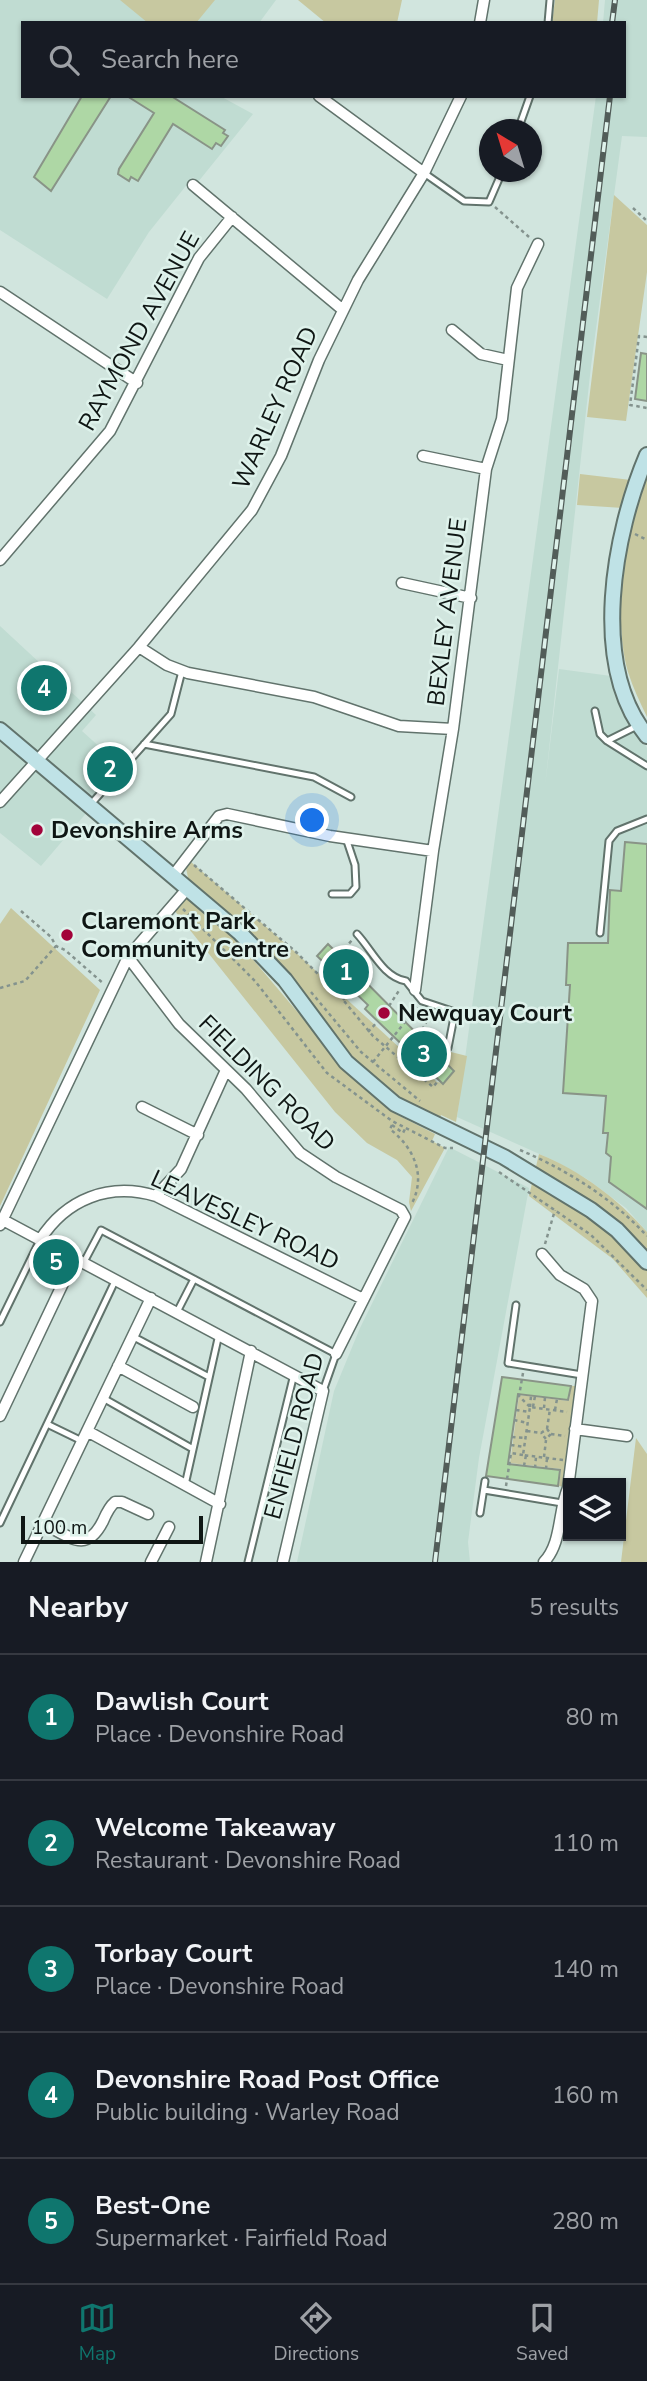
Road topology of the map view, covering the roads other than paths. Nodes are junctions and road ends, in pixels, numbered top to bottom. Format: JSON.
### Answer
{"nodes":[{"id":1,"x":484,"y":0,"type":"edge"},
{"id":2,"x":550,"y":0,"type":"edge"},
{"id":3,"x":480,"y":21,"type":"edge"},
{"id":4,"x":548,"y":21,"type":"edge"},
{"id":5,"x":322,"y":98,"type":"edge"},
{"id":6,"x":460,"y":98,"type":"edge"},
{"id":7,"x":529,"y":98,"type":"edge"},
{"id":8,"x":523,"y":119,"type":"edge"},
{"id":9,"x":425,"y":173,"type":"junction"},
{"id":10,"x":498,"y":182,"type":"edge"},
{"id":11,"x":192,"y":185,"type":"dead end"},
{"id":12,"x":232,"y":217,"type":"junction"},
{"id":13,"x":538,"y":244,"type":"road end"},
{"id":14,"x":1,"y":296,"type":"edge"},
{"id":15,"x":342,"y":310,"type":"junction"},
{"id":16,"x":452,"y":330,"type":"dead end"},
{"id":17,"x":508,"y":360,"type":"junction"},
{"id":18,"x":137,"y":383,"type":"junction"},
{"id":19,"x":647,"y":455,"type":"edge"},
{"id":20,"x":423,"y":456,"type":"dead end"},
{"id":21,"x":486,"y":468,"type":"junction"},
{"id":22,"x":0,"y":560,"type":"edge"},
{"id":23,"x":401,"y":583,"type":"dead end"},
{"id":24,"x":471,"y":598,"type":"junction"},
{"id":25,"x":139,"y":647,"type":"junction"},
{"id":26,"x":182,"y":670,"type":"junction"},
{"id":27,"x":595,"y":711,"type":"dead end"},
{"id":28,"x":453,"y":729,"type":"junction"},
{"id":29,"x":0,"y":730,"type":"edge"},
{"id":30,"x":643,"y":731,"type":"edge"},
{"id":31,"x":607,"y":741,"type":"junction"},
{"id":32,"x":144,"y":744,"type":"junction"},
{"id":33,"x":36,"y":762,"type":"junction"},
{"id":34,"x":647,"y":766,"type":"edge"},
{"id":35,"x":351,"y":797,"type":"dead end"},
{"id":36,"x":0,"y":802,"type":"edge"},
{"id":37,"x":89,"y":806,"type":"junction"},
{"id":38,"x":647,"y":819,"type":"edge"},
{"id":39,"x":346,"y":838,"type":"junction"},
{"id":40,"x":433,"y":851,"type":"junction"},
{"id":41,"x":172,"y":877,"type":"junction"},
{"id":42,"x":187,"y":889,"type":"junction"},
{"id":43,"x":332,"y":894,"type":"dead end"},
{"id":44,"x":600,"y":933,"type":"dead end"},
{"id":45,"x":356,"y":934,"type":"road end"},
{"id":46,"x":128,"y":957,"type":"junction"},
{"id":47,"x":415,"y":990,"type":"junction"},
{"id":48,"x":448,"y":1048,"type":"dead end"},
{"id":49,"x":226,"y":1070,"type":"junction"},
{"id":50,"x":142,"y":1107,"type":"dead end"},
{"id":51,"x":198,"y":1135,"type":"junction"},
{"id":52,"x":156,"y":1196,"type":"junction"},
{"id":53,"x":403,"y":1214,"type":"joint"},
{"id":54,"x":1,"y":1223,"type":"edge"},
{"id":55,"x":40,"y":1240,"type":"junction"},
{"id":56,"x":541,"y":1254,"type":"road end"},
{"id":57,"x":79,"y":1260,"type":"junction"},
{"id":58,"x":647,"y":1262,"type":"edge"},
{"id":59,"x":116,"y":1279,"type":"junction"},
{"id":60,"x":194,"y":1279,"type":"junction"},
{"id":61,"x":150,"y":1298,"type":"junction"},
{"id":62,"x":363,"y":1300,"type":"junction"},
{"id":63,"x":516,"y":1305,"type":"dead end"},
{"id":64,"x":177,"y":1312,"type":"junction"},
{"id":65,"x":0,"y":1322,"type":"edge"},
{"id":66,"x":219,"y":1334,"type":"junction"},
{"id":67,"x":132,"y":1336,"type":"junction"},
{"id":68,"x":251,"y":1352,"type":"junction"},
{"id":69,"x":336,"y":1354,"type":"junction"},
{"id":70,"x":118,"y":1366,"type":"junction"},
{"id":71,"x":294,"y":1374,"type":"junction"},
{"id":72,"x":582,"y":1375,"type":"junction"},
{"id":73,"x":209,"y":1377,"type":"junction"},
{"id":74,"x":323,"y":1391,"type":"junction"},
{"id":75,"x":103,"y":1398,"type":"junction"},
{"id":76,"x":193,"y":1407,"type":"dead end"},
{"id":77,"x":0,"y":1416,"type":"edge"},
{"id":78,"x":47,"y":1424,"type":"junction"},
{"id":79,"x":575,"y":1429,"type":"junction"},
{"id":80,"x":84,"y":1436,"type":"junction"},
{"id":81,"x":627,"y":1436,"type":"dead end"},
{"id":82,"x":193,"y":1449,"type":"junction"},
{"id":83,"x":485,"y":1481,"type":"dead end"},
{"id":84,"x":185,"y":1485,"type":"junction"},
{"id":85,"x":484,"y":1490,"type":"junction"},
{"id":86,"x":562,"y":1503,"type":"junction"},
{"id":87,"x":220,"y":1504,"type":"junction"},
{"id":88,"x":480,"y":1513,"type":"dead end"},
{"id":89,"x":148,"y":1514,"type":"dead end"},
{"id":90,"x":0,"y":1523,"type":"edge"},
{"id":91,"x":43,"y":1523,"type":"junction"},
{"id":92,"x":169,"y":1527,"type":"dead end"},
{"id":93,"x":24,"y":1562,"type":"edge"},
{"id":94,"x":151,"y":1562,"type":"edge"},
{"id":95,"x":206,"y":1562,"type":"edge"},
{"id":96,"x":248,"y":1562,"type":"edge"},
{"id":97,"x":283,"y":1562,"type":"edge"},
{"id":98,"x":544,"y":1562,"type":"edge"}],
"edges":[{"from":1,"to":3,"type":"street"},
{"from":2,"to":4,"type":"lane"},
{"from":5,"to":9,"type":"street"},
{"from":6,"to":9,"type":"street","name":"WARLEY ROAD"},
{"from":7,"to":8,"type":"lane"},
{"from":9,"to":10,"type":"lane"},
{"from":9,"to":15,"type":"street","name":"WARLEY ROAD"},
{"from":11,"to":12,"type":"street"},
{"from":12,"to":15,"type":"street"},
{"from":12,"to":18,"type":"street","name":"RAYMOND AVENUE"},
{"from":13,"to":17,"type":"street","name":"BEXLEY AVENUE"},
{"from":14,"to":18,"type":"street"},
{"from":15,"to":25,"type":"street","name":"WARLEY ROAD"},
{"from":16,"to":17,"type":"street"},
{"from":17,"to":21,"type":"street","name":"BEXLEY AVENUE"},
{"from":18,"to":22,"type":"street","name":"RAYMOND AVENUE"},
{"from":19,"to":30,"type":"main road"},
{"from":20,"to":21,"type":"street"},
{"from":21,"to":24,"type":"street","name":"BEXLEY AVENUE"},
{"from":23,"to":24,"type":"street"},
{"from":24,"to":28,"type":"street","name":"BEXLEY AVENUE"},
{"from":25,"to":26,"type":"street"},
{"from":25,"to":33,"type":"street","name":"WARLEY ROAD"},
{"from":26,"to":28,"type":"street"},
{"from":26,"to":32,"type":"lane"},
{"from":27,"to":31,"type":"lane"},
{"from":28,"to":40,"type":"street","name":"BEXLEY AVENUE"},
{"from":29,"to":33,"type":"main road"},
{"from":30,"to":31,"type":"lane"},
{"from":31,"to":34,"type":"lane"},
{"from":32,"to":35,"type":"lane"},
{"from":32,"to":37,"type":"lane"},
{"from":33,"to":36,"type":"street","name":"WARLEY ROAD"},
{"from":33,"to":37,"type":"main road"},
{"from":37,"to":41,"type":"main road"},
{"from":38,"to":44,"type":"lane"},
{"from":39,"to":40,"type":"street"},
{"from":39,"to":41,"type":"street"},
{"from":39,"to":43,"type":"lane"},
{"from":40,"to":47,"type":"street","name":"BEXLEY AVENUE"},
{"from":41,"to":42,"type":"main road"},
{"from":42,"to":46,"type":"street"},
{"from":42,"to":58,"type":"main road"},
{"from":45,"to":47,"type":"lane"},
{"from":46,"to":49,"type":"street","name":"FIELDING ROAD"},
{"from":46,"to":54,"type":"street"},
{"from":47,"to":48,"type":"lane"},
{"from":49,"to":51,"type":"street"},
{"from":49,"to":53,"type":"street","name":"FIELDING ROAD"},
{"from":50,"to":51,"type":"street"},
{"from":51,"to":52,"type":"street"},
{"from":52,"to":55,"type":"street","name":"LEAVESLEY ROAD"},
{"from":52,"to":62,"type":"street","name":"LEAVESLEY ROAD"},
{"from":53,"to":62,"type":"street","name":"ENFIELD ROAD"},
{"from":54,"to":55,"type":"street"},
{"from":55,"to":57,"type":"street"},
{"from":55,"to":65,"type":"lane"},
{"from":56,"to":72,"type":"street"},
{"from":57,"to":59,"type":"street"},
{"from":57,"to":60,"type":"lane"},
{"from":57,"to":77,"type":"street"},
{"from":59,"to":61,"type":"street"},
{"from":59,"to":78,"type":"lane"},
{"from":60,"to":64,"type":"lane"},
{"from":60,"to":69,"type":"lane"},
{"from":61,"to":64,"type":"street"},
{"from":61,"to":67,"type":"street"},
{"from":62,"to":69,"type":"street","name":"ENFIELD ROAD"},
{"from":63,"to":72,"type":"lane"},
{"from":64,"to":66,"type":"street"},
{"from":66,"to":68,"type":"street"},
{"from":66,"to":73,"type":"lane"},
{"from":67,"to":70,"type":"street"},
{"from":67,"to":73,"type":"lane"},
{"from":68,"to":71,"type":"street"},
{"from":68,"to":87,"type":"street"},
{"from":69,"to":74,"type":"lane","name":"ENFIELD ROAD"},
{"from":70,"to":75,"type":"street"},
{"from":70,"to":76,"type":"street"},
{"from":71,"to":74,"type":"street"},
{"from":71,"to":96,"type":"lane"},
{"from":72,"to":79,"type":"street"},
{"from":73,"to":82,"type":"lane"},
{"from":74,"to":97,"type":"street","name":"ENFIELD ROAD"},
{"from":75,"to":80,"type":"street"},
{"from":75,"to":82,"type":"lane"},
{"from":78,"to":80,"type":"lane"},
{"from":78,"to":90,"type":"lane"},
{"from":79,"to":81,"type":"street"},
{"from":79,"to":86,"type":"street"},
{"from":80,"to":84,"type":"street"},
{"from":80,"to":91,"type":"street"},
{"from":82,"to":84,"type":"lane"},
{"from":83,"to":85,"type":"lane"},
{"from":84,"to":87,"type":"street"},
{"from":85,"to":86,"type":"lane"},
{"from":85,"to":88,"type":"lane"},
{"from":86,"to":98,"type":"street"},
{"from":87,"to":95,"type":"street"},
{"from":89,"to":91,"type":"street"},
{"from":91,"to":93,"type":"street"},
{"from":92,"to":94,"type":"street"}]}
